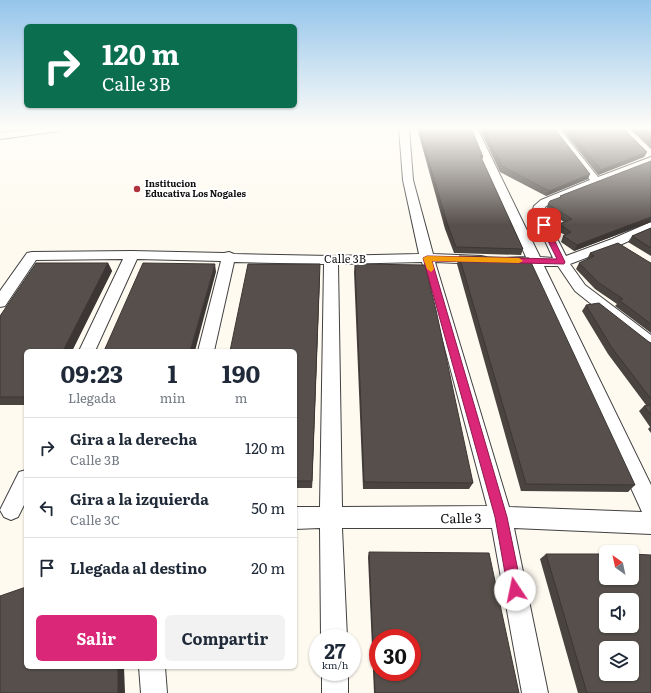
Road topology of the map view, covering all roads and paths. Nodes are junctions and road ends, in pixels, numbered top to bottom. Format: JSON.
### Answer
{"nodes":[{"id":1,"x":406,"y":160,"type":"edge"},
{"id":2,"x":487,"y":160,"type":"edge"},
{"id":3,"x":580,"y":160,"type":"edge"},
{"id":4,"x":640,"y":160,"type":"edge"},
{"id":5,"x":596,"y":181,"type":"junction"},
{"id":6,"x":651,"y":226,"type":"edge"},
{"id":7,"x":616,"y":242,"type":"junction"},
{"id":8,"x":627,"y":250,"type":"edge"},
{"id":9,"x":132,"y":255,"type":"junction"},
{"id":10,"x":229,"y":256,"type":"junction"},
{"id":11,"x":427,"y":258,"type":"junction"},
{"id":12,"x":331,"y":260,"type":"junction"},
{"id":13,"x":535,"y":260,"type":"junction"},
{"id":14,"x":562,"y":262,"type":"junction"},
{"id":15,"x":0,"y":302,"type":"edge"},
{"id":16,"x":651,"y":343,"type":"edge"},
{"id":17,"x":88,"y":349,"type":"edge"},
{"id":18,"x":206,"y":349,"type":"edge"},
{"id":19,"x":24,"y":484,"type":"edge"},
{"id":20,"x":651,"y":508,"type":"edge"},
{"id":21,"x":12,"y":511,"type":"edge"},
{"id":22,"x":501,"y":517,"type":"junction"},
{"id":23,"x":297,"y":518,"type":"edge"},
{"id":24,"x":331,"y":519,"type":"junction"},
{"id":25,"x":651,"y":523,"type":"edge"},
{"id":26,"x":334,"y":629,"type":"edge"},
{"id":27,"x":152,"y":669,"type":"edge"},
{"id":28,"x":335,"y":681,"type":"edge"},
{"id":29,"x":154,"y":693,"type":"edge"},
{"id":30,"x":335,"y":693,"type":"edge"},
{"id":31,"x":536,"y":693,"type":"edge"}],
"edges":[{"from":1,"to":11,"type":"street"},
{"from":2,"to":13,"type":"street"},
{"from":3,"to":5,"type":"street"},
{"from":4,"to":5,"type":"street"},
{"from":5,"to":14,"type":"street"},
{"from":6,"to":7,"type":"street","name":"Calle 3B"},
{"from":7,"to":8,"type":"street"},
{"from":7,"to":14,"type":"street","name":"Calle 3B"},
{"from":9,"to":10,"type":"street","name":"Calle 3B"},
{"from":9,"to":15,"type":"street","name":"Calle 3B"},
{"from":9,"to":17,"type":"street"},
{"from":10,"to":12,"type":"street","name":"Calle 3B"},
{"from":10,"to":18,"type":"street"},
{"from":11,"to":12,"type":"street","name":"Calle 3B"},
{"from":11,"to":13,"type":"street","name":"Calle 3B"},
{"from":11,"to":22,"type":"street"},
{"from":12,"to":24,"type":"street"},
{"from":13,"to":14,"type":"street","name":"Calle 3B"},
{"from":13,"to":20,"type":"street"},
{"from":14,"to":16,"type":"street"},
{"from":19,"to":21,"type":"street"},
{"from":22,"to":24,"type":"street","name":"Calle 3"},
{"from":22,"to":25,"type":"street","name":"Calle 3"},
{"from":22,"to":31,"type":"street"},
{"from":23,"to":24,"type":"street","name":"Calle 3"},
{"from":24,"to":26,"type":"street"},
{"from":27,"to":29,"type":"street"},
{"from":28,"to":30,"type":"street"}]}
